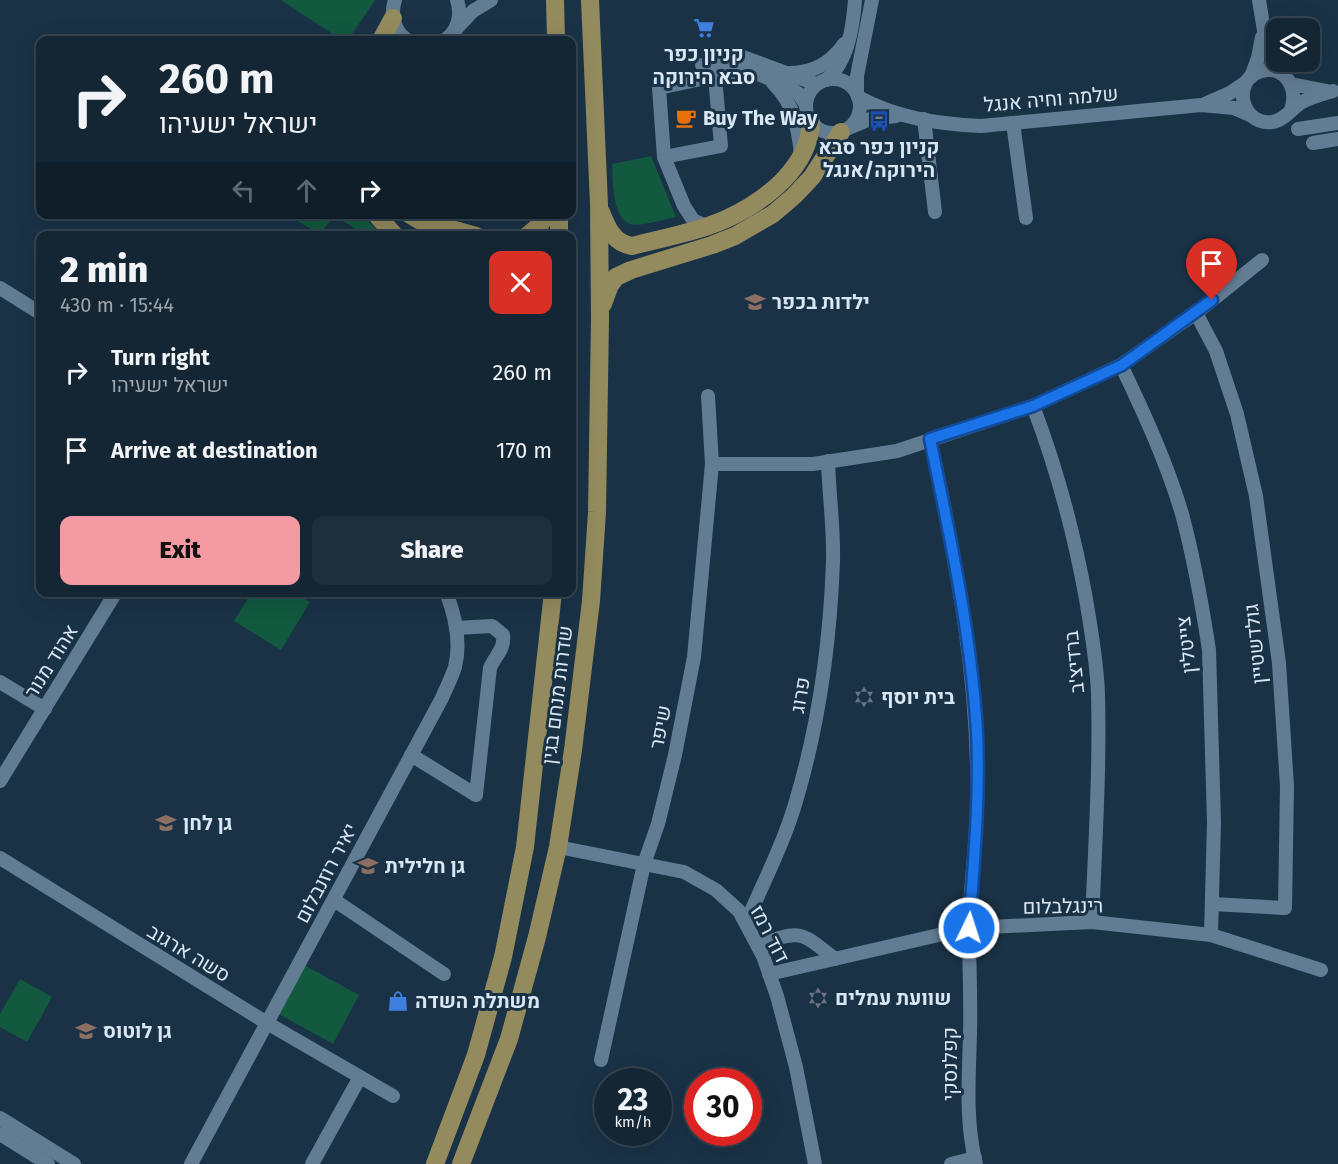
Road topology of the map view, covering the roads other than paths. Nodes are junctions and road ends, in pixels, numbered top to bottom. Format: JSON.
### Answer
{"nodes":[{"id":1,"x":395,"y":0,"type":"edge"},
{"id":2,"x":457,"y":0,"type":"edge"},
{"id":3,"x":491,"y":0,"type":"edge"},
{"id":4,"x":555,"y":0,"type":"edge"},
{"id":5,"x":590,"y":0,"type":"edge"},
{"id":6,"x":855,"y":0,"type":"edge"},
{"id":7,"x":872,"y":0,"type":"edge"},
{"id":8,"x":1259,"y":0,"type":"edge"},
{"id":9,"x":393,"y":18,"type":"junction"},
{"id":10,"x":1262,"y":26,"type":"junction"},
{"id":11,"x":383,"y":36,"type":"edge"},
{"id":12,"x":403,"y":36,"type":"edge"},
{"id":13,"x":452,"y":36,"type":"edge"},
{"id":14,"x":453,"y":36,"type":"edge"},
{"id":15,"x":556,"y":36,"type":"edge"},
{"id":16,"x":848,"y":40,"type":"junction"},
{"id":17,"x":743,"y":57,"type":"dead end"},
{"id":18,"x":702,"y":65,"type":"dead end"},
{"id":19,"x":783,"y":72,"type":"junction"},
{"id":20,"x":1280,"y":73,"type":"junction"},
{"id":21,"x":715,"y":76,"type":"junction"},
{"id":22,"x":763,"y":76,"type":"junction"},
{"id":23,"x":1249,"y":80,"type":"junction"},
{"id":24,"x":821,"y":82,"type":"junction"},
{"id":25,"x":1291,"y":84,"type":"junction"},
{"id":26,"x":1335,"y":91,"type":"edge"},
{"id":27,"x":858,"y":95,"type":"junction"},
{"id":28,"x":1201,"y":105,"type":"junction"},
{"id":29,"x":1291,"y":110,"type":"junction"},
{"id":30,"x":808,"y":113,"type":"junction"},
{"id":31,"x":1250,"y":115,"type":"junction"},
{"id":32,"x":904,"y":116,"type":"junction"},
{"id":33,"x":924,"y":119,"type":"junction"},
{"id":34,"x":1013,"y":123,"type":"junction"},
{"id":35,"x":1338,"y":123,"type":"edge"},
{"id":36,"x":1298,"y":129,"type":"dead end"},
{"id":37,"x":845,"y":130,"type":"junction"},
{"id":38,"x":1338,"y":139,"type":"edge"},
{"id":39,"x":1313,"y":143,"type":"dead end"},
{"id":40,"x":801,"y":156,"type":"junction"},
{"id":41,"x":664,"y":157,"type":"junction"},
{"id":42,"x":599,"y":204,"type":"junction"},
{"id":43,"x":935,"y":212,"type":"dead end"},
{"id":44,"x":1026,"y":218,"type":"dead end"},
{"id":45,"x":380,"y":219,"type":"edge"},
{"id":46,"x":417,"y":219,"type":"edge"},
{"id":47,"x":544,"y":219,"type":"edge"},
{"id":48,"x":706,"y":226,"type":"junction"},
{"id":49,"x":391,"y":231,"type":"edge"},
{"id":50,"x":458,"y":231,"type":"edge"},
{"id":51,"x":533,"y":231,"type":"edge"},
{"id":52,"x":1262,"y":260,"type":"dead end"},
{"id":53,"x":0,"y":288,"type":"edge"},
{"id":54,"x":36,"y":310,"type":"edge"},
{"id":55,"x":1196,"y":313,"type":"junction"},
{"id":56,"x":600,"y":318,"type":"junction"},
{"id":57,"x":1122,"y":365,"type":"junction"},
{"id":58,"x":708,"y":396,"type":"dead end"},
{"id":59,"x":1033,"y":406,"type":"junction"},
{"id":60,"x":930,"y":439,"type":"junction"},
{"id":61,"x":828,"y":461,"type":"junction"},
{"id":62,"x":712,"y":464,"type":"junction"},
{"id":63,"x":113,"y":597,"type":"edge"},
{"id":64,"x":447,"y":597,"type":"edge"},
{"id":65,"x":552,"y":597,"type":"edge"},
{"id":66,"x":456,"y":628,"type":"junction"},
{"id":67,"x":0,"y":682,"type":"edge"},
{"id":68,"x":45,"y":709,"type":"junction"},
{"id":69,"x":411,"y":755,"type":"junction"},
{"id":70,"x":0,"y":781,"type":"edge"},
{"id":71,"x":558,"y":847,"type":"junction"},
{"id":72,"x":0,"y":858,"type":"edge"},
{"id":73,"x":644,"y":864,"type":"junction"},
{"id":74,"x":334,"y":900,"type":"junction"},
{"id":75,"x":1212,"y":904,"type":"junction"},
{"id":76,"x":1092,"y":922,"type":"junction"},
{"id":77,"x":746,"y":923,"type":"junction"},
{"id":78,"x":969,"y":928,"type":"junction"},
{"id":79,"x":1211,"y":935,"type":"junction"},
{"id":80,"x":758,"y":946,"type":"junction"},
{"id":81,"x":835,"y":959,"type":"junction"},
{"id":82,"x":1321,"y":970,"type":"dead end"},
{"id":83,"x":444,"y":974,"type":"dead end"},
{"id":84,"x":769,"y":974,"type":"junction"},
{"id":85,"x":267,"y":1023,"type":"junction"},
{"id":86,"x":601,"y":1059,"type":"dead end"},
{"id":87,"x":360,"y":1077,"type":"junction"},
{"id":88,"x":393,"y":1096,"type":"dead end"},
{"id":89,"x":0,"y":1118,"type":"edge"},
{"id":90,"x":0,"y":1134,"type":"edge"},
{"id":91,"x":976,"y":1161,"type":"edge"},
{"id":92,"x":48,"y":1164,"type":"edge"},
{"id":93,"x":74,"y":1164,"type":"edge"},
{"id":94,"x":191,"y":1164,"type":"edge"},
{"id":95,"x":312,"y":1164,"type":"edge"},
{"id":96,"x":435,"y":1164,"type":"edge"},
{"id":97,"x":460,"y":1164,"type":"edge"},
{"id":98,"x":815,"y":1164,"type":"edge"},
{"id":99,"x":951,"y":1164,"type":"edge"}],
"edges":[{"from":1,"to":9,"type":"street"},
{"from":2,"to":13,"type":"street"},
{"from":3,"to":14,"type":"street"},
{"from":4,"to":15,"type":"main road"},
{"from":5,"to":42,"type":"main road","name":"שדרות מנחם בגין"},
{"from":6,"to":16,"type":"street"},
{"from":7,"to":27,"type":"street"},
{"from":8,"to":10,"type":"street"},
{"from":9,"to":11,"type":"main road"},
{"from":9,"to":12,"type":"street"},
{"from":10,"to":20,"type":"street"},
{"from":10,"to":23,"type":"street"},
{"from":16,"to":19,"type":"street"},
{"from":16,"to":24,"type":"street"},
{"from":17,"to":19,"type":"street"},
{"from":18,"to":22,"type":"street"},
{"from":19,"to":24,"type":"street"},
{"from":20,"to":23,"type":"street"},
{"from":20,"to":25,"type":"street"},
{"from":21,"to":22,"type":"street"},
{"from":21,"to":41,"type":"street"},
{"from":21,"to":41,"type":"street"},
{"from":22,"to":30,"type":"street"},
{"from":22,"to":40,"type":"street"},
{"from":23,"to":28,"type":"street","name":"שלמה וחיה אנגל"},
{"from":23,"to":31,"type":"street"},
{"from":24,"to":27,"type":"street"},
{"from":24,"to":30,"type":"street"},
{"from":25,"to":26,"type":"street"},
{"from":25,"to":29,"type":"street"},
{"from":26,"to":29,"type":"street"},
{"from":27,"to":32,"type":"street","name":"שלמה וחיה אנגל"},
{"from":27,"to":37,"type":"street"},
{"from":28,"to":31,"type":"street","name":"שלמה וחיה אנגל"},
{"from":28,"to":34,"type":"street","name":"שלמה וחיה אנגל"},
{"from":29,"to":31,"type":"street"},
{"from":30,"to":37,"type":"street"},
{"from":30,"to":40,"type":"main road"},
{"from":32,"to":33,"type":"street","name":"שלמה וחיה אנגל"},
{"from":32,"to":37,"type":"street","name":"שלמה וחיה אנגל"},
{"from":33,"to":34,"type":"street","name":"שלמה וחיה אנגל"},
{"from":33,"to":43,"type":"street"},
{"from":34,"to":44,"type":"street"},
{"from":35,"to":36,"type":"street"},
{"from":37,"to":56,"type":"main road"},
{"from":38,"to":39,"type":"street"},
{"from":40,"to":48,"type":"main road"},
{"from":41,"to":48,"type":"street"},
{"from":42,"to":48,"type":"main road"},
{"from":42,"to":56,"type":"main road","name":"שדרות מנחם בגין"},
{"from":45,"to":49,"type":"main road"},
{"from":46,"to":50,"type":"main road"},
{"from":47,"to":51,"type":"main road"},
{"from":52,"to":55,"type":"street"},
{"from":53,"to":54,"type":"street"},
{"from":55,"to":57,"type":"street"},
{"from":55,"to":75,"type":"street","name":"גולדשטיין"},
{"from":56,"to":71,"type":"main road","name":"שדרות מנחם בגין"},
{"from":57,"to":59,"type":"street"},
{"from":57,"to":75,"type":"street","name":"צייטלין"},
{"from":58,"to":62,"type":"street","name":"שיפר"},
{"from":59,"to":60,"type":"street"},
{"from":59,"to":76,"type":"street","name":"ברדיצ'ב"},
{"from":60,"to":61,"type":"street"},
{"from":60,"to":78,"type":"street","name":"קפלנסקי"},
{"from":61,"to":62,"type":"street"},
{"from":61,"to":77,"type":"street","name":"פרוג"},
{"from":62,"to":73,"type":"street","name":"שיפר"},
{"from":63,"to":68,"type":"street","name":"אהוד מנור"},
{"from":64,"to":66,"type":"street","name":"יאיר רוזנבלום"},
{"from":65,"to":96,"type":"main road","name":"שדרות מנחם בגין"},
{"from":66,"to":69,"type":"street","name":"יאיר רוזנבלום"},
{"from":66,"to":69,"type":"street"},
{"from":67,"to":68,"type":"street"},
{"from":68,"to":70,"type":"street","name":"אהוד מנור"},
{"from":69,"to":74,"type":"street","name":"יאיר רוזנבלום"},
{"from":71,"to":73,"type":"street","name":"דוד רמז"},
{"from":71,"to":97,"type":"main road","name":"שדרות מנחם בגין"},
{"from":72,"to":85,"type":"street","name":"סשה ארגוב"},
{"from":73,"to":77,"type":"street","name":"דוד רמז"},
{"from":73,"to":86,"type":"street","name":"שיפר"},
{"from":74,"to":83,"type":"street"},
{"from":74,"to":85,"type":"street","name":"יאיר רוזנבלום"},
{"from":75,"to":79,"type":"street","name":"צייטלין"},
{"from":76,"to":78,"type":"street","name":"רינגלבלום"},
{"from":76,"to":79,"type":"street","name":"רינגלבלום"},
{"from":77,"to":80,"type":"street","name":"דוד רמז"},
{"from":78,"to":81,"type":"street","name":"רינגלבלום"},
{"from":78,"to":91,"type":"street","name":"קפלנסקי"},
{"from":79,"to":82,"type":"street","name":"רינגלבלום"},
{"from":80,"to":81,"type":"street"},
{"from":80,"to":84,"type":"street","name":"דוד רמז"},
{"from":81,"to":84,"type":"street","name":"רינגלבלום"},
{"from":84,"to":98,"type":"street","name":"דוד רמז"},
{"from":85,"to":87,"type":"street","name":"סשה ארגוב"},
{"from":85,"to":94,"type":"street","name":"יאיר רוזנבלום"},
{"from":87,"to":88,"type":"street","name":"סשה ארגוב"},
{"from":87,"to":95,"type":"street"},
{"from":89,"to":93,"type":"street"},
{"from":90,"to":92,"type":"street"},
{"from":91,"to":99,"type":"street"}]}
